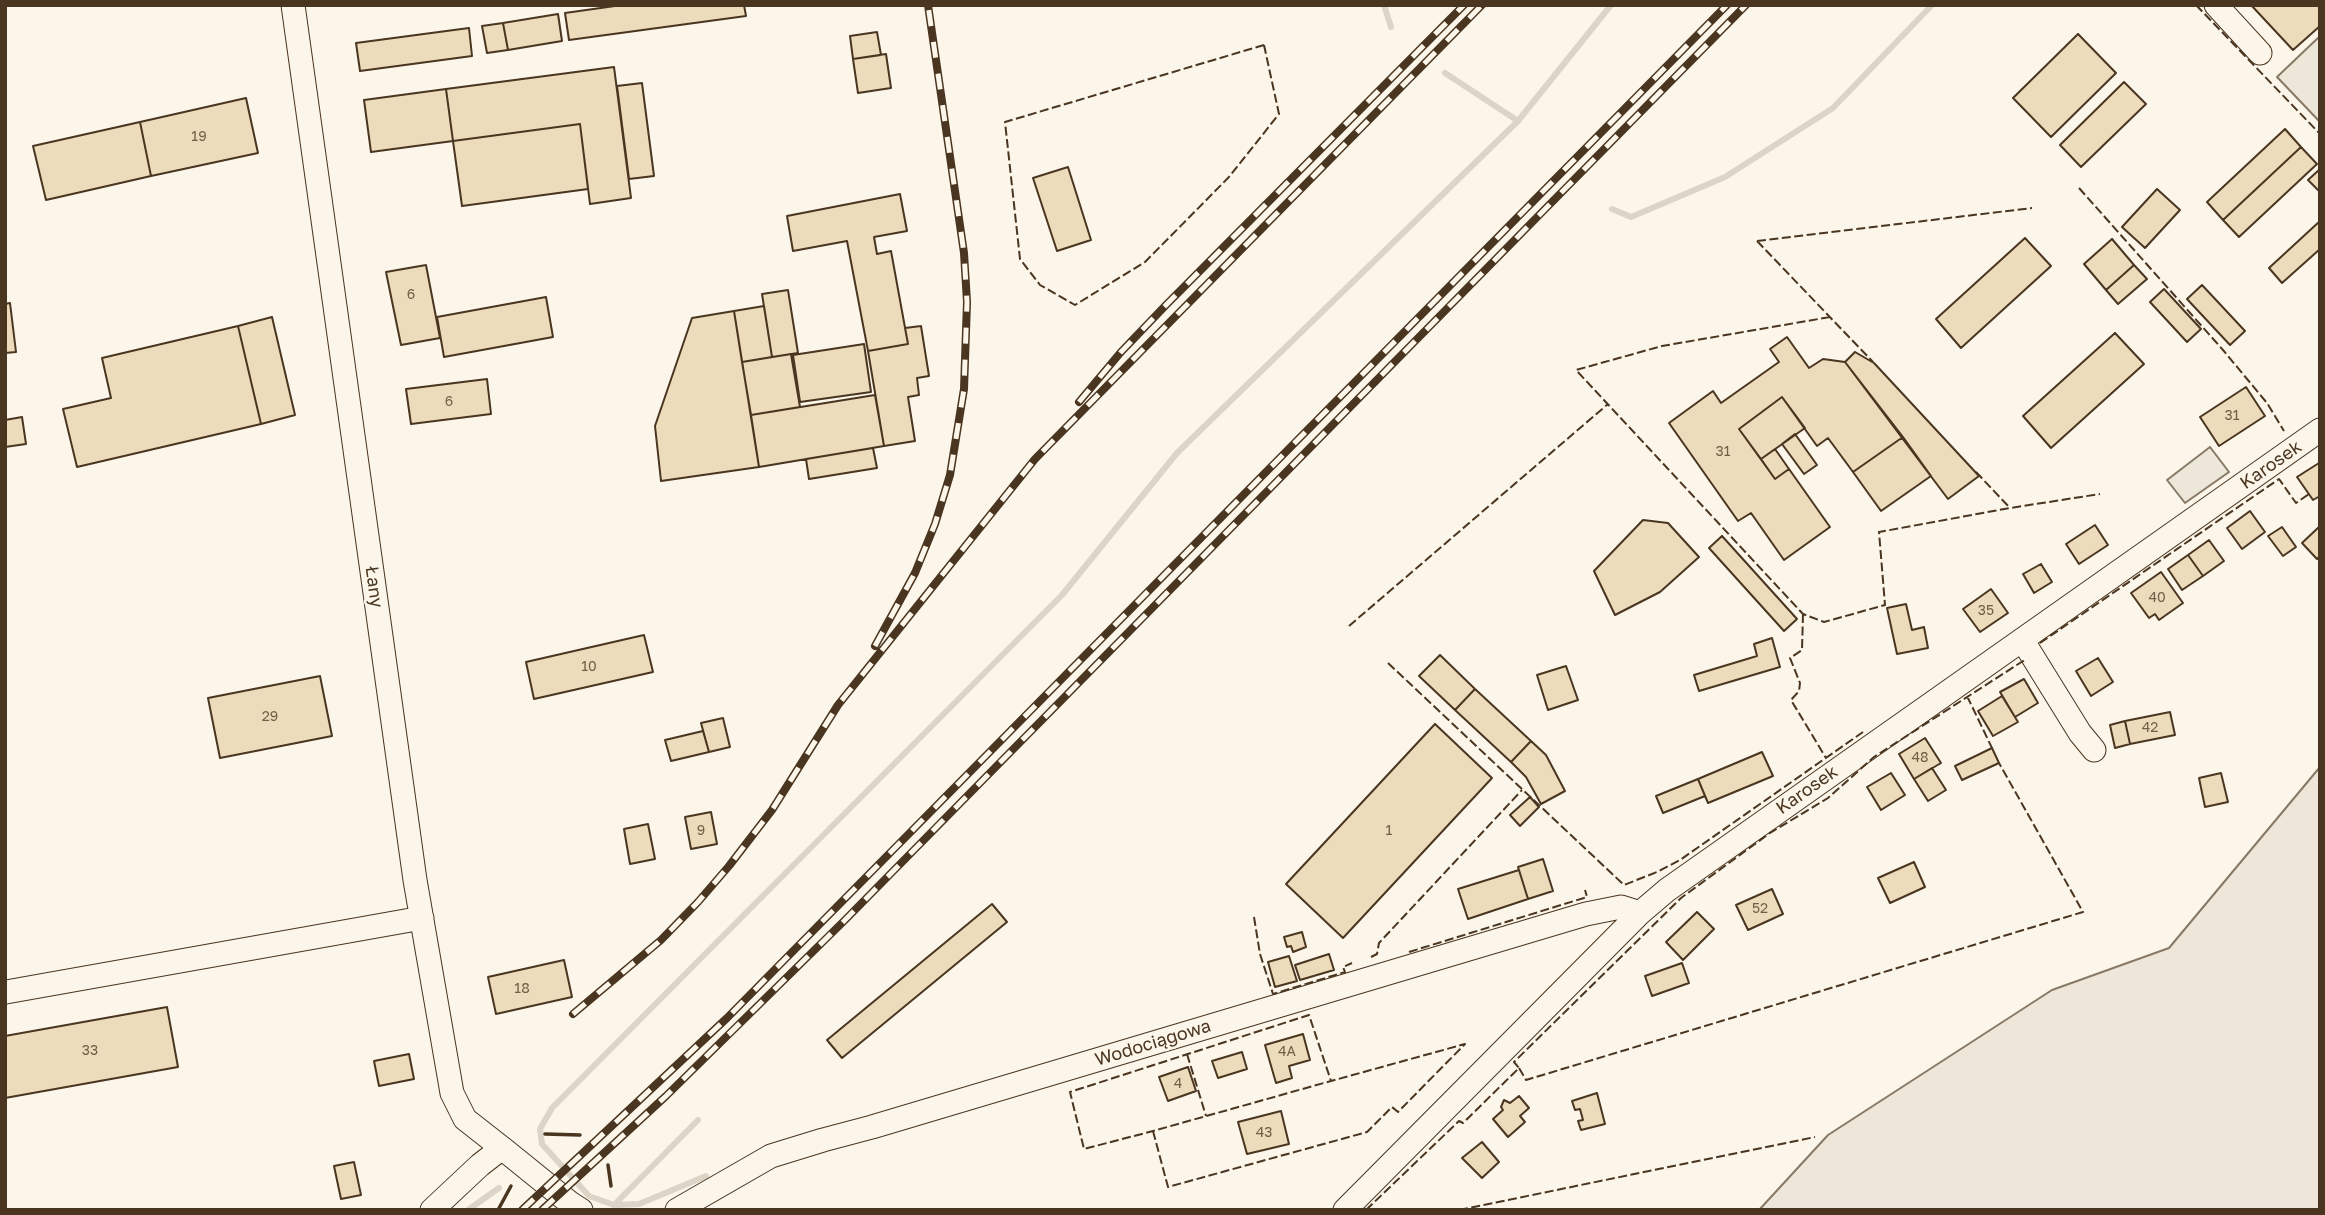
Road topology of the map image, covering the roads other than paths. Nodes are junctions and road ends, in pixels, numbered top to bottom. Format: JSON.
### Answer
{"nodes":[{"id":1,"x":292,"y":5,"type":"edge"},
{"id":2,"x":2216,"y":5,"type":"edge"},
{"id":3,"x":2260,"y":53,"type":"dead end"},
{"id":4,"x":2320,"y":430,"type":"edge"},
{"id":5,"x":2022,"y":640,"type":"junction"},
{"id":6,"x":2094,"y":750,"type":"dead end"},
{"id":7,"x":1640,"y":913,"type":"junction"},
{"id":8,"x":422,"y":918,"type":"junction"},
{"id":9,"x":6,"y":992,"type":"edge"},
{"id":10,"x":502,"y":1148,"type":"junction"},
{"id":11,"x":690,"y":1206,"type":"edge"},
{"id":12,"x":432,"y":1210,"type":"edge"},
{"id":13,"x":581,"y":1210,"type":"edge"},
{"id":14,"x":1345,"y":1210,"type":"edge"}],
"edges":[{"from":1,"to":8,"type":"street","name":"Łany"},
{"from":2,"to":3,"type":"street"},
{"from":4,"to":5,"type":"street","name":"Karosek"},
{"from":5,"to":6,"type":"street"},
{"from":5,"to":7,"type":"street","name":"Karosek"},
{"from":7,"to":11,"type":"street","name":"Wodociągowa"},
{"from":7,"to":14,"type":"street","name":"Karosek"},
{"from":8,"to":9,"type":"street"},
{"from":8,"to":10,"type":"street","name":"Łany"},
{"from":10,"to":12,"type":"street"},
{"from":10,"to":13,"type":"street"}]}
